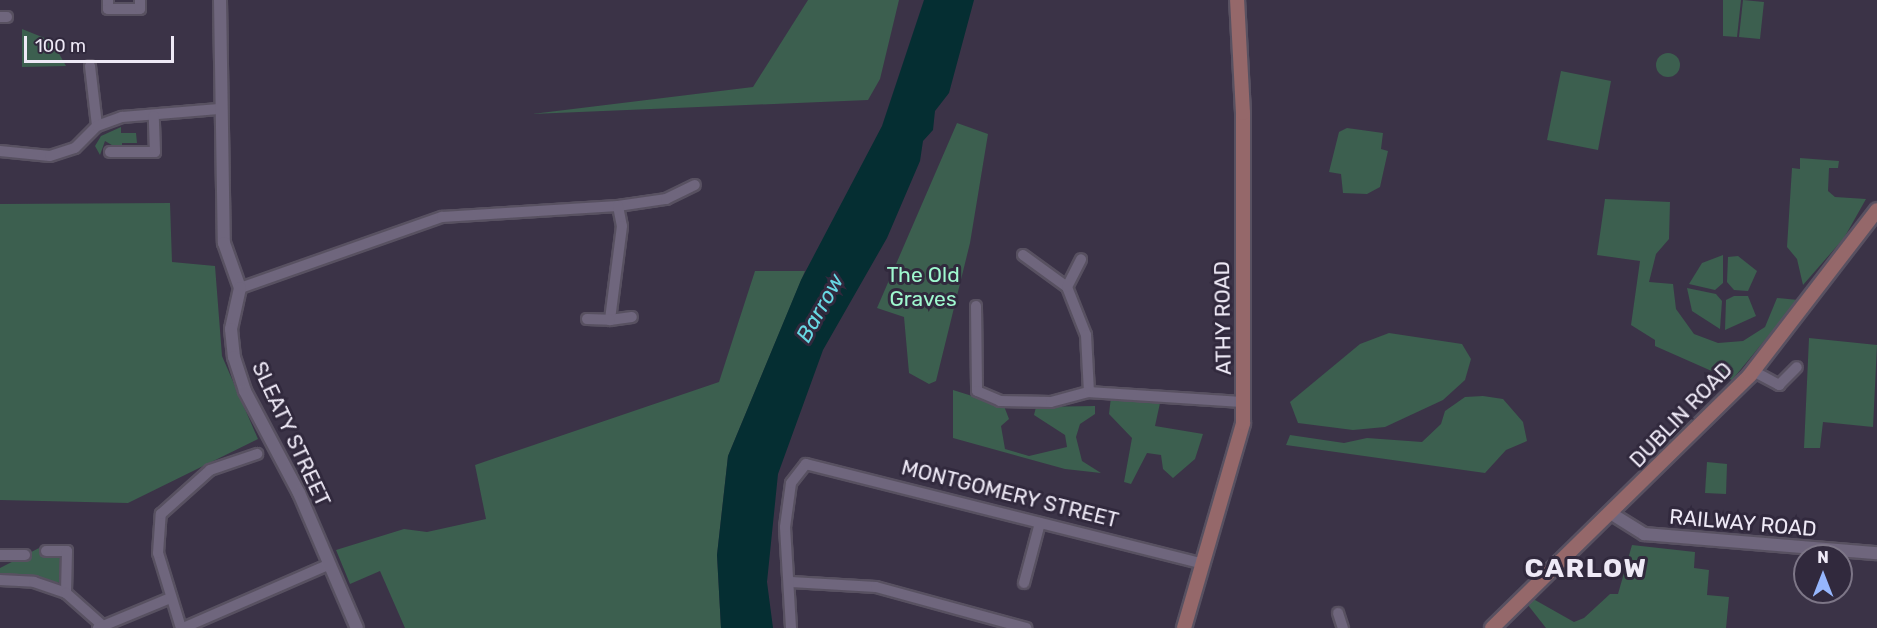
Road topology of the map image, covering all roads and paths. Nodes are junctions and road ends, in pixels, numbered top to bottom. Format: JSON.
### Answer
{"nodes":[{"id":1,"x":108,"y":0,"type":"edge"},
{"id":2,"x":140,"y":0,"type":"edge"},
{"id":3,"x":220,"y":0,"type":"edge"},
{"id":4,"x":1237,"y":0,"type":"edge"},
{"id":5,"x":90,"y":66,"type":"dead end"},
{"id":6,"x":219,"y":110,"type":"junction"},
{"id":7,"x":154,"y":116,"type":"junction"},
{"id":8,"x":97,"y":126,"type":"junction"},
{"id":9,"x":0,"y":151,"type":"edge"},
{"id":10,"x":110,"y":152,"type":"dead end"},
{"id":11,"x":695,"y":185,"type":"dead end"},
{"id":12,"x":618,"y":206,"type":"junction"},
{"id":13,"x":1877,"y":210,"type":"edge"},
{"id":14,"x":1023,"y":255,"type":"dead end"},
{"id":15,"x":1081,"y":259,"type":"dead end"},
{"id":16,"x":1067,"y":287,"type":"junction"},
{"id":17,"x":240,"y":288,"type":"junction"},
{"id":18,"x":976,"y":306,"type":"dead end"},
{"id":19,"x":632,"y":317,"type":"dead end"},
{"id":20,"x":587,"y":319,"type":"dead end"},
{"id":21,"x":610,"y":320,"type":"junction"},
{"id":22,"x":1797,"y":367,"type":"dead end"},
{"id":23,"x":1753,"y":371,"type":"junction"},
{"id":24,"x":1089,"y":392,"type":"junction"},
{"id":25,"x":1245,"y":402,"type":"junction"},
{"id":26,"x":257,"y":454,"type":"dead end"},
{"id":27,"x":1612,"y":514,"type":"junction"},
{"id":28,"x":1040,"y":523,"type":"junction"},
{"id":29,"x":46,"y":551,"type":"dead end"},
{"id":30,"x":1877,"y":553,"type":"edge"},
{"id":31,"x":0,"y":555,"type":"edge"},
{"id":32,"x":25,"y":555,"type":"dead end"},
{"id":33,"x":330,"y":564,"type":"junction"},
{"id":34,"x":1204,"y":564,"type":"junction"},
{"id":35,"x":0,"y":580,"type":"edge"},
{"id":36,"x":791,"y":582,"type":"junction"},
{"id":37,"x":1024,"y":583,"type":"dead end"},
{"id":38,"x":66,"y":593,"type":"junction"},
{"id":39,"x":170,"y":598,"type":"junction"},
{"id":40,"x":1338,"y":613,"type":"dead end"},
{"id":41,"x":100,"y":627,"type":"edge"},
{"id":42,"x":182,"y":628,"type":"edge"},
{"id":43,"x":357,"y":628,"type":"edge"},
{"id":44,"x":791,"y":628,"type":"edge"},
{"id":45,"x":1026,"y":628,"type":"edge"},
{"id":46,"x":1184,"y":628,"type":"edge"},
{"id":47,"x":1343,"y":628,"type":"edge"},
{"id":48,"x":1492,"y":628,"type":"edge"}],
"edges":[{"from":1,"to":2,"type":"street"},
{"from":3,"to":6,"type":"street"},
{"from":4,"to":25,"type":"main road","name":"ATHY ROAD"},
{"from":5,"to":8,"type":"street"},
{"from":6,"to":7,"type":"street"},
{"from":6,"to":17,"type":"street"},
{"from":7,"to":8,"type":"street"},
{"from":7,"to":10,"type":"street"},
{"from":8,"to":9,"type":"street"},
{"from":11,"to":12,"type":"street"},
{"from":12,"to":17,"type":"street"},
{"from":12,"to":21,"type":"street"},
{"from":13,"to":23,"type":"main road","name":"DUBLIN ROAD"},
{"from":14,"to":16,"type":"street"},
{"from":15,"to":16,"type":"street"},
{"from":16,"to":24,"type":"street"},
{"from":17,"to":33,"type":"street","name":"SLEATY STREET"},
{"from":18,"to":24,"type":"street"},
{"from":19,"to":21,"type":"street"},
{"from":20,"to":21,"type":"street"},
{"from":22,"to":23,"type":"street"},
{"from":23,"to":27,"type":"main road","name":"DUBLIN ROAD"},
{"from":24,"to":25,"type":"street"},
{"from":25,"to":34,"type":"main road","name":"ATHY ROAD"},
{"from":26,"to":39,"type":"street"},
{"from":27,"to":30,"type":"street","name":"RAILWAY ROAD"},
{"from":27,"to":48,"type":"main road","name":"DUBLIN ROAD"},
{"from":28,"to":34,"type":"street","name":"MONTGOMERY STREET"},
{"from":28,"to":36,"type":"street","name":"MONTGOMERY STREET"},
{"from":28,"to":37,"type":"street"},
{"from":29,"to":38,"type":"street"},
{"from":31,"to":32,"type":"street"},
{"from":33,"to":42,"type":"street"},
{"from":33,"to":43,"type":"street","name":"SLEATY STREET"},
{"from":34,"to":46,"type":"main road","name":"ATHY ROAD"},
{"from":35,"to":38,"type":"street"},
{"from":36,"to":44,"type":"street"},
{"from":36,"to":45,"type":"street"},
{"from":38,"to":41,"type":"street"},
{"from":39,"to":41,"type":"street"},
{"from":39,"to":42,"type":"street"},
{"from":40,"to":47,"type":"street"}]}
